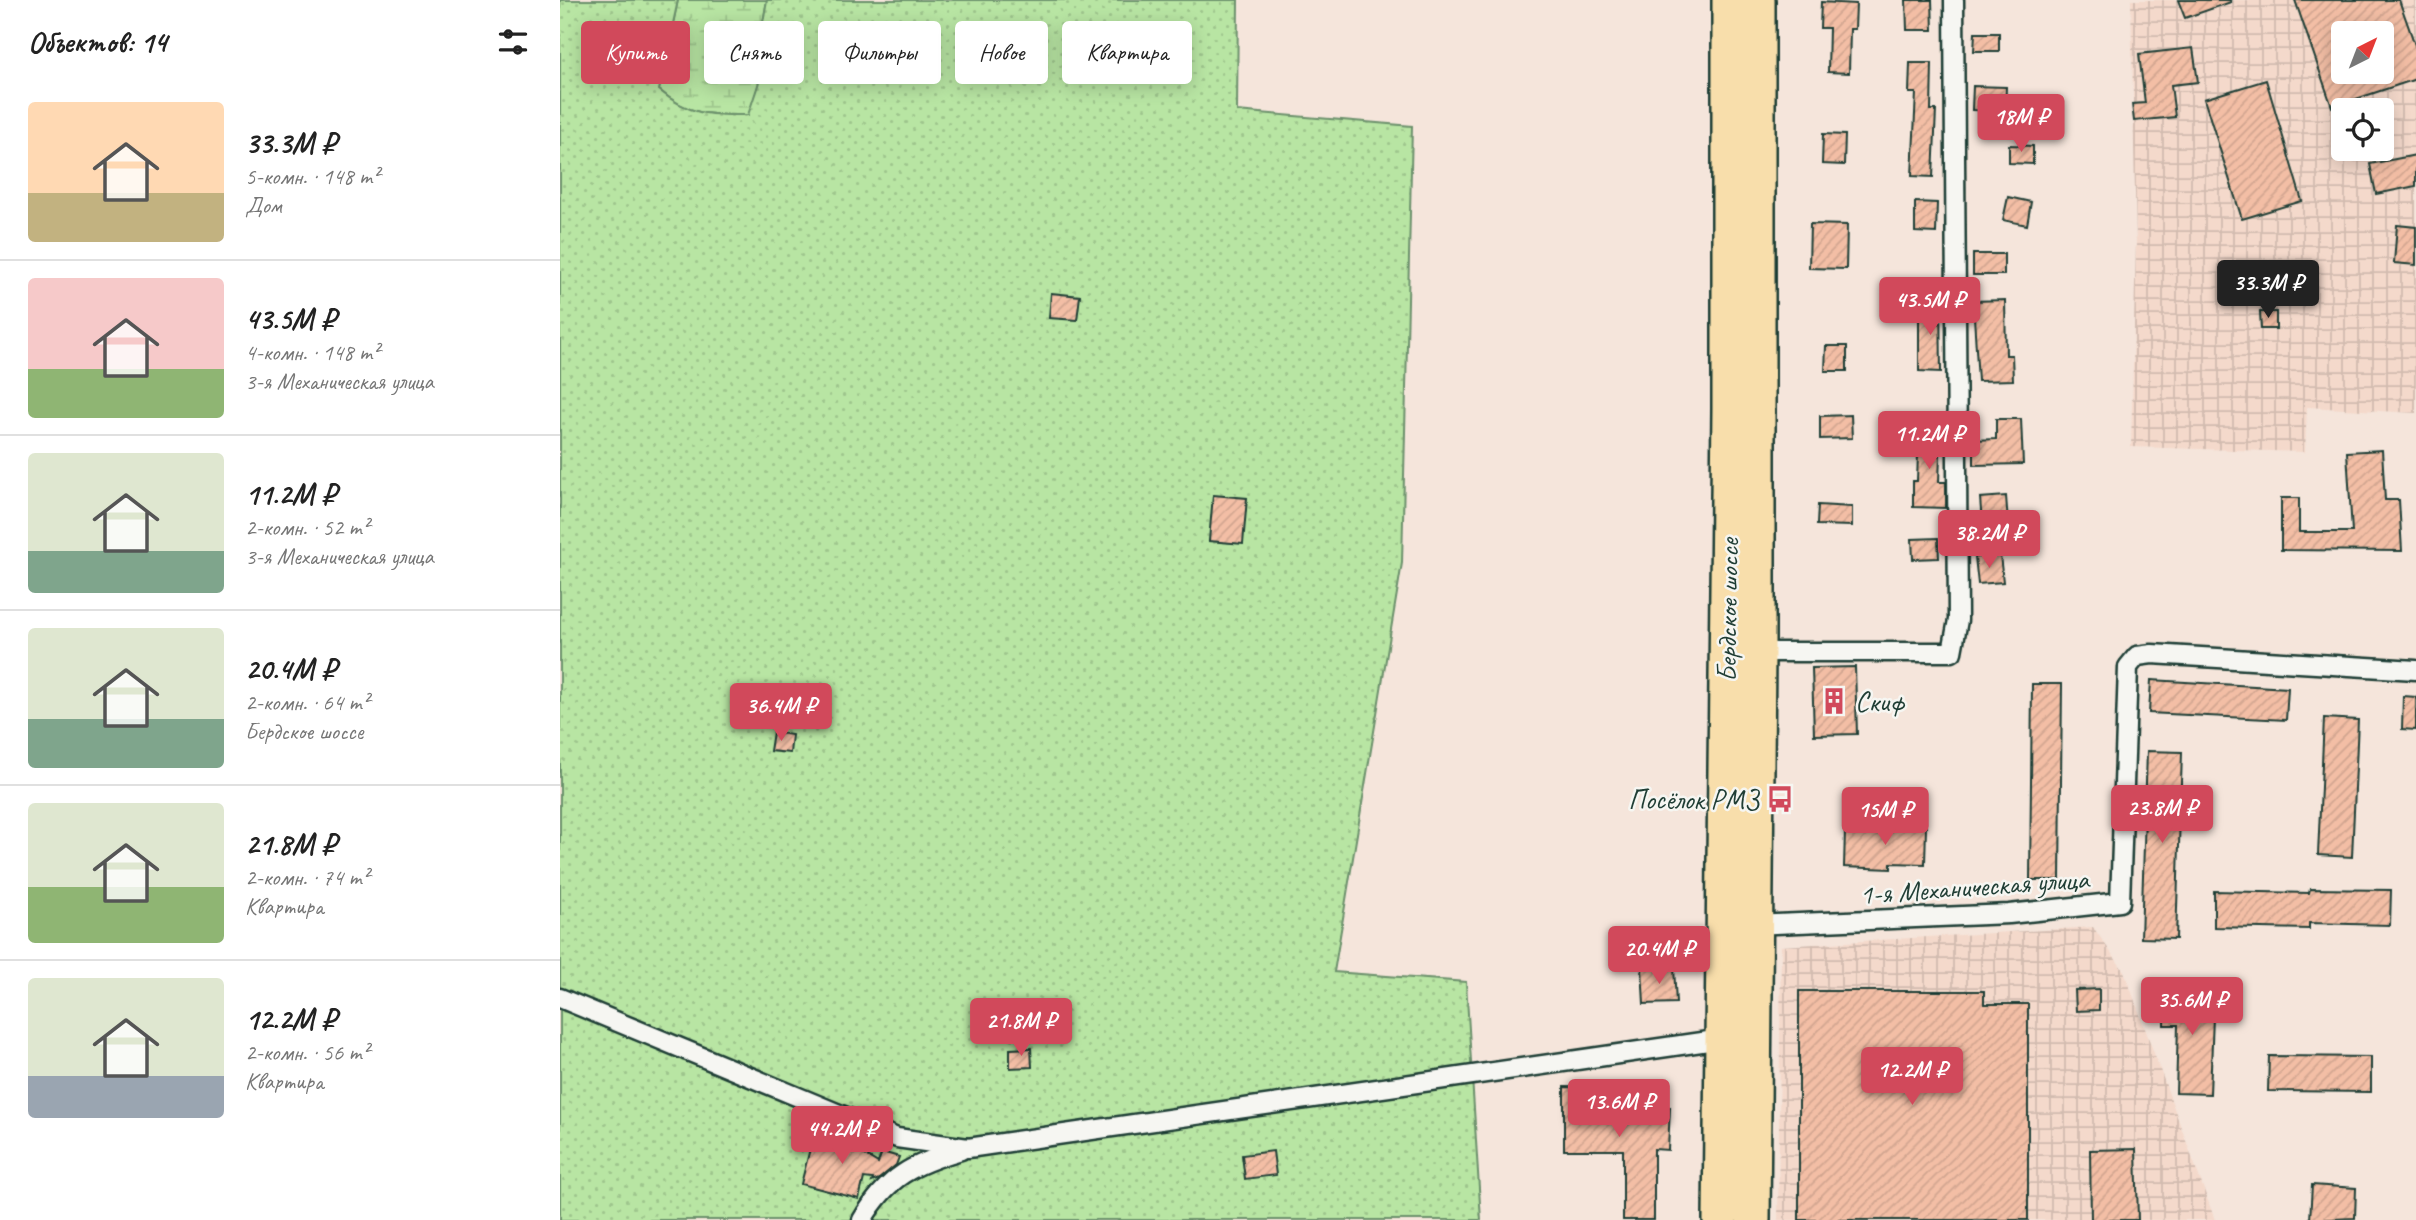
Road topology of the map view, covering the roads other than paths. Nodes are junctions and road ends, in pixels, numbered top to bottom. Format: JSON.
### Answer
{"nodes":[{"id":1,"x":1729,"y":0,"type":"edge"},
{"id":2,"x":1758,"y":0,"type":"edge"},
{"id":3,"x":1954,"y":0,"type":"edge"},
{"id":4,"x":1758,"y":652,"type":"junction"},
{"id":5,"x":2416,"y":670,"type":"edge"},
{"id":6,"x":1738,"y":924,"type":"junction"},
{"id":7,"x":560,"y":999,"type":"edge"},
{"id":8,"x":1754,"y":1036,"type":"junction"},
{"id":9,"x":1721,"y":1038,"type":"junction"},
{"id":10,"x":968,"y":1148,"type":"junction"},
{"id":11,"x":862,"y":1220,"type":"edge"},
{"id":12,"x":1720,"y":1220,"type":"edge"},
{"id":13,"x":1753,"y":1220,"type":"edge"}],
"edges":[{"from":1,"to":6,"type":"highway","name":"Бердское шоссе"},
{"from":2,"to":4,"type":"highway","name":"Бердское шоссе"},
{"from":3,"to":4,"type":"street"},
{"from":4,"to":6,"type":"highway","name":"Бердское шоссе"},
{"from":5,"to":6,"type":"street","name":"1-я Механическая улица"},
{"from":6,"to":8,"type":"highway","name":"Бердское шоссе"},
{"from":6,"to":9,"type":"highway","name":"Бердское шоссе"},
{"from":7,"to":10,"type":"street"},
{"from":8,"to":9,"type":"street"},
{"from":8,"to":13,"type":"highway","name":"Бердское шоссе"},
{"from":9,"to":10,"type":"street"},
{"from":9,"to":12,"type":"highway","name":"Бердское шоссе"},
{"from":10,"to":11,"type":"street"}]}
